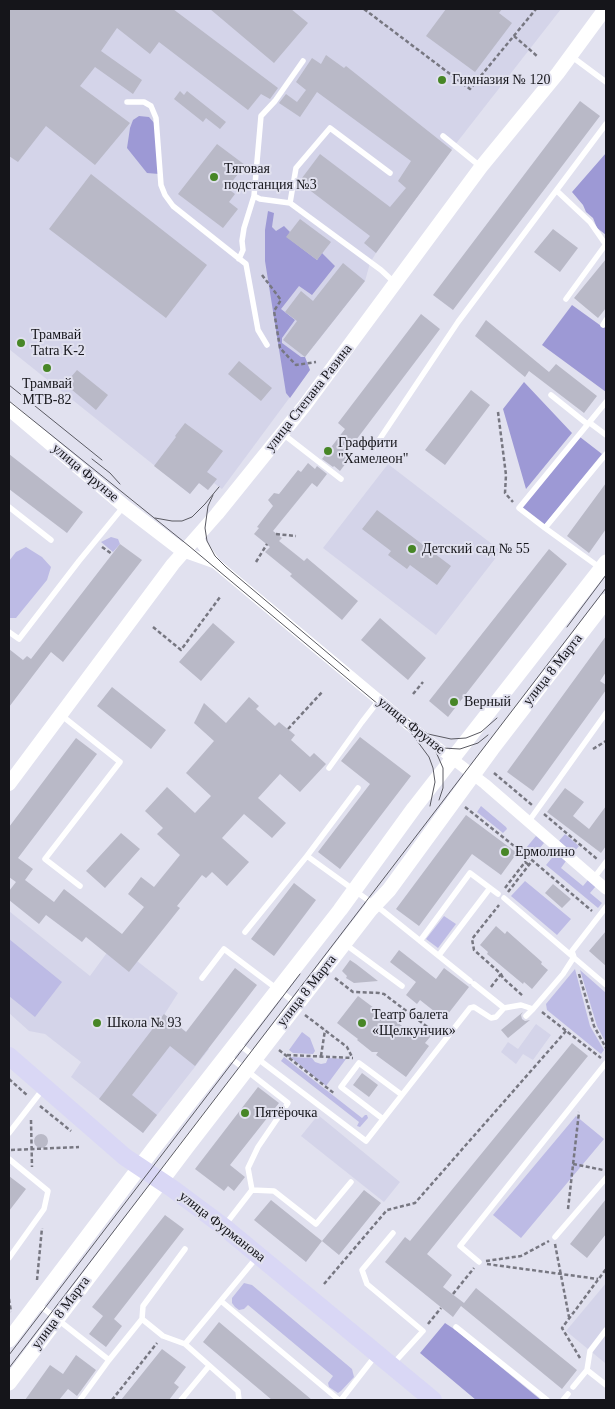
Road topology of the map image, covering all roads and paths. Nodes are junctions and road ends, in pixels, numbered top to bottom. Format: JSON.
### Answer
{"nodes":[{"id":1,"x":364,"y":9,"type":"edge"},
{"id":2,"x":536,"y":9,"type":"edge"},
{"id":3,"x":605,"y":9,"type":"edge"},
{"id":4,"x":514,"y":36,"type":"junction"},
{"id":5,"x":537,"y":56,"type":"dead end"},
{"id":6,"x":571,"y":56,"type":"junction"},
{"id":7,"x":303,"y":61,"type":"dead end"},
{"id":8,"x":606,"y":82,"type":"edge"},
{"id":9,"x":127,"y":102,"type":"dead end"},
{"id":10,"x":606,"y":124,"type":"edge"},
{"id":11,"x":443,"y":136,"type":"dead end"},
{"id":12,"x":482,"y":167,"type":"junction"},
{"id":13,"x":390,"y":173,"type":"dead end"},
{"id":14,"x":557,"y":191,"type":"junction"},
{"id":15,"x":254,"y":196,"type":"junction"},
{"id":16,"x":290,"y":203,"type":"junction"},
{"id":17,"x":606,"y":244,"type":"edge"},
{"id":18,"x":239,"y":259,"type":"junction"},
{"id":19,"x":262,"y":276,"type":"dead end"},
{"id":20,"x":396,"y":284,"type":"junction"},
{"id":21,"x":566,"y":299,"type":"dead end"},
{"id":22,"x":267,"y":345,"type":"dead end"},
{"id":23,"x":316,"y":362,"type":"dead end"},
{"id":24,"x":550,"y":395,"type":"dead end"},
{"id":25,"x":606,"y":402,"type":"edge"},
{"id":26,"x":9,"y":409,"type":"edge"},
{"id":27,"x":498,"y":412,"type":"dead end"},
{"id":28,"x":590,"y":423,"type":"junction"},
{"id":29,"x":282,"y":432,"type":"junction"},
{"id":30,"x":606,"y":435,"type":"edge"},
{"id":31,"x":372,"y":449,"type":"dead end"},
{"id":32,"x":606,"y":454,"type":"edge"},
{"id":33,"x":341,"y":480,"type":"dead end"},
{"id":34,"x":124,"y":506,"type":"junction"},
{"id":35,"x":9,"y":507,"type":"edge"},
{"id":36,"x":519,"y":508,"type":"junction"},
{"id":37,"x":545,"y":528,"type":"junction"},
{"id":38,"x":276,"y":534,"type":"dead end"},
{"id":39,"x":296,"y":536,"type":"dead end"},
{"id":40,"x":198,"y":537,"type":"junction"},
{"id":41,"x":51,"y":540,"type":"dead end"},
{"id":42,"x":267,"y":544,"type":"dead end"},
{"id":43,"x":184,"y":552,"type":"junction"},
{"id":44,"x":256,"y":562,"type":"dead end"},
{"id":45,"x":215,"y":563,"type":"junction"},
{"id":46,"x":604,"y":568,"type":"edge"},
{"id":47,"x":220,"y":597,"type":"dead end"},
{"id":48,"x":606,"y":601,"type":"edge"},
{"id":49,"x":153,"y":627,"type":"dead end"},
{"id":50,"x":9,"y":632,"type":"edge"},
{"id":51,"x":422,"y":682,"type":"dead end"},
{"id":52,"x":323,"y":690,"type":"dead end"},
{"id":53,"x":413,"y":694,"type":"dead end"},
{"id":54,"x":379,"y":700,"type":"junction"},
{"id":55,"x":606,"y":713,"type":"edge"},
{"id":56,"x":60,"y":715,"type":"junction"},
{"id":57,"x":288,"y":729,"type":"dead end"},
{"id":58,"x":453,"y":759,"type":"junction"},
{"id":59,"x":329,"y":768,"type":"dead end"},
{"id":60,"x":494,"y":774,"type":"dead end"},
{"id":61,"x":473,"y":775,"type":"junction"},
{"id":62,"x":9,"y":784,"type":"edge"},
{"id":63,"x":358,"y":788,"type":"dead end"},
{"id":64,"x":462,"y":804,"type":"dead end"},
{"id":65,"x":537,"y":809,"type":"junction"},
{"id":66,"x":529,"y":822,"type":"junction"},
{"id":67,"x":308,"y":856,"type":"junction"},
{"id":68,"x":532,"y":861,"type":"junction"},
{"id":69,"x":605,"y":863,"type":"edge"},
{"id":70,"x":529,"y":865,"type":"junction"},
{"id":71,"x":594,"y":878,"type":"junction"},
{"id":72,"x":80,"y":886,"type":"dead end"},
{"id":73,"x":490,"y":888,"type":"junction"},
{"id":74,"x":606,"y":889,"type":"edge"},
{"id":75,"x":354,"y":891,"type":"junction"},
{"id":76,"x":498,"y":894,"type":"joint"},
{"id":77,"x":504,"y":898,"type":"junction"},
{"id":78,"x":375,"y":905,"type":"junction"},
{"id":79,"x":606,"y":907,"type":"edge"},
{"id":80,"x":598,"y":916,"type":"junction"},
{"id":81,"x":246,"y":932,"type":"dead end"},
{"id":82,"x":420,"y":941,"type":"junction"},
{"id":83,"x":344,"y":943,"type":"junction"},
{"id":84,"x":439,"y":955,"type":"junction"},
{"id":85,"x":574,"y":957,"type":"junction"},
{"id":86,"x":501,"y":974,"type":"junction"},
{"id":87,"x":333,"y":977,"type":"dead end"},
{"id":88,"x":202,"y":978,"type":"dead end"},
{"id":89,"x":606,"y":985,"type":"edge"},
{"id":90,"x":402,"y":986,"type":"dead end"},
{"id":91,"x":278,"y":990,"type":"junction"},
{"id":92,"x":485,"y":994,"type":"junction"},
{"id":93,"x":504,"y":1008,"type":"junction"},
{"id":94,"x":534,"y":1008,"type":"junction"},
{"id":95,"x":301,"y":1010,"type":"junction"},
{"id":96,"x":526,"y":1016,"type":"dead end"},
{"id":97,"x":325,"y":1030,"type":"junction"},
{"id":98,"x":566,"y":1031,"type":"junction"},
{"id":99,"x":445,"y":1041,"type":"junction"},
{"id":100,"x":237,"y":1043,"type":"junction"},
{"id":101,"x":606,"y":1048,"type":"edge"},
{"id":102,"x":279,"y":1050,"type":"dead end"},
{"id":103,"x":227,"y":1055,"type":"junction"},
{"id":104,"x":285,"y":1055,"type":"junction"},
{"id":105,"x":9,"y":1056,"type":"edge"},
{"id":106,"x":320,"y":1056,"type":"junction"},
{"id":107,"x":256,"y":1057,"type":"junction"},
{"id":108,"x":352,"y":1057,"type":"junction"},
{"id":109,"x":606,"y":1062,"type":"edge"},
{"id":110,"x":359,"y":1063,"type":"junction"},
{"id":111,"x":247,"y":1070,"type":"junction"},
{"id":112,"x":9,"y":1079,"type":"edge"},
{"id":113,"x":341,"y":1086,"type":"junction"},
{"id":114,"x":581,"y":1095,"type":"junction"},
{"id":115,"x":402,"y":1096,"type":"junction"},
{"id":116,"x":36,"y":1098,"type":"junction"},
{"id":117,"x":383,"y":1119,"type":"junction"},
{"id":118,"x":71,"y":1131,"type":"dead end"},
{"id":119,"x":9,"y":1133,"type":"edge"},
{"id":120,"x":79,"y":1147,"type":"dead end"},
{"id":121,"x":9,"y":1150,"type":"edge"},
{"id":122,"x":32,"y":1150,"type":"junction"},
{"id":123,"x":9,"y":1159,"type":"edge"},
{"id":124,"x":573,"y":1164,"type":"junction"},
{"id":125,"x":140,"y":1167,"type":"junction"},
{"id":126,"x":606,"y":1171,"type":"edge"},
{"id":127,"x":33,"y":1178,"type":"junction"},
{"id":128,"x":606,"y":1178,"type":"edge"},
{"id":129,"x":162,"y":1181,"type":"junction"},
{"id":130,"x":351,"y":1182,"type":"dead end"},
{"id":131,"x":252,"y":1190,"type":"junction"},
{"id":132,"x":44,"y":1209,"type":"junction"},
{"id":133,"x":566,"y":1225,"type":"junction"},
{"id":134,"x":224,"y":1227,"type":"junction"},
{"id":135,"x":393,"y":1233,"type":"dead end"},
{"id":136,"x":555,"y":1238,"type":"dead end"},
{"id":137,"x":185,"y":1249,"type":"dead end"},
{"id":138,"x":259,"y":1255,"type":"junction"},
{"id":139,"x":9,"y":1258,"type":"edge"},
{"id":140,"x":478,"y":1262,"type":"junction"},
{"id":141,"x":606,"y":1269,"type":"edge"},
{"id":142,"x":560,"y":1275,"type":"junction"},
{"id":143,"x":598,"y":1279,"type":"junction"},
{"id":144,"x":37,"y":1281,"type":"dead end"},
{"id":145,"x":324,"y":1284,"type":"dead end"},
{"id":146,"x":453,"y":1294,"type":"dead end"},
{"id":147,"x":9,"y":1299,"type":"edge"},
{"id":148,"x":221,"y":1301,"type":"junction"},
{"id":149,"x":37,"y":1303,"type":"junction"},
{"id":150,"x":442,"y":1308,"type":"dead end"},
{"id":151,"x":11,"y":1312,"type":"dead end"},
{"id":152,"x":569,"y":1316,"type":"junction"},
{"id":153,"x":57,"y":1318,"type":"junction"},
{"id":154,"x":142,"y":1319,"type":"junction"},
{"id":155,"x":456,"y":1327,"type":"dead end"},
{"id":156,"x":606,"y":1330,"type":"edge"},
{"id":157,"x":423,"y":1331,"type":"junction"},
{"id":158,"x":163,"y":1336,"type":"junction"},
{"id":159,"x":9,"y":1340,"type":"edge"},
{"id":160,"x":185,"y":1344,"type":"junction"},
{"id":161,"x":377,"y":1353,"type":"junction"},
{"id":162,"x":109,"y":1360,"type":"junction"},
{"id":163,"x":209,"y":1366,"type":"junction"},
{"id":164,"x":392,"y":1366,"type":"junction"},
{"id":165,"x":588,"y":1370,"type":"junction"},
{"id":166,"x":9,"y":1383,"type":"edge"},
{"id":167,"x":606,"y":1385,"type":"edge"},
{"id":168,"x":573,"y":1387,"type":"dead end"},
{"id":169,"x":568,"y":1394,"type":"dead end"},
{"id":170,"x":80,"y":1400,"type":"edge"},
{"id":171,"x":112,"y":1400,"type":"edge"},
{"id":172,"x":181,"y":1400,"type":"edge"},
{"id":173,"x":239,"y":1400,"type":"edge"},
{"id":174,"x":340,"y":1400,"type":"edge"},
{"id":175,"x":433,"y":1400,"type":"edge"},
{"id":176,"x":547,"y":1400,"type":"edge"},
{"id":177,"x":563,"y":1400,"type":"edge"}],
"edges":[{"from":1,"to":4,"type":"path"},
{"from":2,"to":4,"type":"path"},
{"from":3,"to":6,"type":"street","name":"улица Степана Разина"},
{"from":4,"to":5,"type":"path"},
{"from":6,"to":8,"type":"lane"},
{"from":6,"to":12,"type":"street","name":"улица Степана Разина"},
{"from":7,"to":15,"type":"lane"},
{"from":9,"to":18,"type":"lane"},
{"from":10,"to":14,"type":"lane"},
{"from":11,"to":12,"type":"lane"},
{"from":12,"to":20,"type":"street","name":"улица Степана Разина"},
{"from":13,"to":16,"type":"lane"},
{"from":14,"to":17,"type":"lane"},
{"from":14,"to":31,"type":"lane"},
{"from":15,"to":16,"type":"lane"},
{"from":15,"to":18,"type":"lane"},
{"from":16,"to":20,"type":"lane"},
{"from":17,"to":21,"type":"lane"},
{"from":18,"to":22,"type":"lane"},
{"from":19,"to":23,"type":"path"},
{"from":20,"to":29,"type":"street","name":"улица Степана Разина"},
{"from":24,"to":28,"type":"lane"},
{"from":25,"to":28,"type":"lane"},
{"from":26,"to":34,"type":"street","name":"улица Фрунзе"},
{"from":27,"to":36,"type":"path"},
{"from":28,"to":30,"type":"lane"},
{"from":28,"to":36,"type":"lane"},
{"from":29,"to":33,"type":"lane"},
{"from":29,"to":40,"type":"street","name":"улица Степана Разина"},
{"from":32,"to":37,"type":"lane"},
{"from":34,"to":43,"type":"street","name":"улица Фрунзе"},
{"from":34,"to":50,"type":"lane"},
{"from":35,"to":41,"type":"lane"},
{"from":36,"to":37,"type":"lane"},
{"from":37,"to":46,"type":"lane"},
{"from":38,"to":39,"type":"path"},
{"from":40,"to":43,"type":"street","name":"улица Степана Разина"},
{"from":40,"to":45,"type":"street","name":"улица Фрунзе"},
{"from":42,"to":44,"type":"path"},
{"from":43,"to":45,"type":"street","name":"улица Фрунзе"},
{"from":43,"to":56,"type":"street","name":"улица Степана Разина"},
{"from":45,"to":54,"type":"street","name":"улица Фрунзе"},
{"from":46,"to":58,"type":"main road","name":"улица 8 Марта"},
{"from":47,"to":49,"type":"path"},
{"from":48,"to":61,"type":"main road","name":"улица 8 Марта"},
{"from":51,"to":53,"type":"path"},
{"from":52,"to":57,"type":"path"},
{"from":54,"to":58,"type":"street","name":"улица Фрунзе"},
{"from":54,"to":59,"type":"lane"},
{"from":55,"to":65,"type":"lane"},
{"from":56,"to":62,"type":"street","name":"улица Степана Разина"},
{"from":56,"to":72,"type":"lane"},
{"from":58,"to":61,"type":"street","name":"улица Фрунзе"},
{"from":58,"to":75,"type":"main road","name":"улица 8 Марта"},
{"from":60,"to":65,"type":"path"},
{"from":61,"to":66,"type":"street","name":"улица Фрунзе"},
{"from":61,"to":78,"type":"main road","name":"улица 8 Марта"},
{"from":63,"to":67,"type":"lane"},
{"from":64,"to":68,"type":"path"},
{"from":65,"to":66,"type":"lane"},
{"from":65,"to":69,"type":"path"},
{"from":66,"to":71,"type":"street","name":"улица Фрунзе"},
{"from":67,"to":75,"type":"lane"},
{"from":67,"to":81,"type":"lane"},
{"from":68,"to":70,"type":"path"},
{"from":68,"to":80,"type":"path"},
{"from":69,"to":71,"type":"lane"},
{"from":70,"to":76,"type":"path"},
{"from":70,"to":77,"type":"path"},
{"from":71,"to":74,"type":"street","name":"улица Фрунзе"},
{"from":73,"to":76,"type":"lane"},
{"from":73,"to":82,"type":"lane"},
{"from":73,"to":84,"type":"lane"},
{"from":75,"to":78,"type":"lane"},
{"from":75,"to":91,"type":"main road","name":"улица 8 Марта"},
{"from":77,"to":85,"type":"lane"},
{"from":77,"to":86,"type":"path"},
{"from":78,"to":82,"type":"lane"},
{"from":78,"to":83,"type":"main road","name":"улица 8 Марта"},
{"from":79,"to":80,"type":"lane"},
{"from":80,"to":85,"type":"lane"},
{"from":82,"to":84,"type":"lane"},
{"from":83,"to":90,"type":"lane"},
{"from":83,"to":95,"type":"main road","name":"улица 8 Марта"},
{"from":84,"to":92,"type":"lane"},
{"from":85,"to":89,"type":"lane"},
{"from":85,"to":94,"type":"lane"},
{"from":85,"to":101,"type":"path"},
{"from":86,"to":92,"type":"path"},
{"from":86,"to":94,"type":"path"},
{"from":87,"to":99,"type":"path"},
{"from":88,"to":91,"type":"lane"},
{"from":91,"to":95,"type":"lane"},
{"from":91,"to":100,"type":"main road","name":"улица 8 Марта"},
{"from":92,"to":93,"type":"lane"},
{"from":93,"to":94,"type":"lane"},
{"from":93,"to":99,"type":"lane"},
{"from":94,"to":96,"type":"lane"},
{"from":94,"to":98,"type":"path"},
{"from":95,"to":97,"type":"path"},
{"from":95,"to":107,"type":"main road","name":"улица 8 Марта"},
{"from":97,"to":106,"type":"path"},
{"from":97,"to":108,"type":"path"},
{"from":98,"to":109,"type":"path"},
{"from":98,"to":145,"type":"path"},
{"from":99,"to":115,"type":"lane"},
{"from":100,"to":103,"type":"main road","name":"улица 8 Марта"},
{"from":100,"to":107,"type":"lane"},
{"from":102,"to":104,"type":"path"},
{"from":103,"to":111,"type":"lane"},
{"from":103,"to":125,"type":"main road","name":"улица 8 Марта"},
{"from":104,"to":106,"type":"path"},
{"from":104,"to":113,"type":"path"},
{"from":105,"to":116,"type":"main road","name":"улица Фурманова"},
{"from":106,"to":108,"type":"path"},
{"from":107,"to":111,"type":"main road","name":"улица 8 Марта"},
{"from":107,"to":117,"type":"lane"},
{"from":108,"to":110,"type":"path"},
{"from":109,"to":114,"type":"lane"},
{"from":110,"to":113,"type":"lane"},
{"from":110,"to":115,"type":"lane"},
{"from":111,"to":129,"type":"main road","name":"улица 8 Марта"},
{"from":111,"to":131,"type":"lane"},
{"from":112,"to":116,"type":"path"},
{"from":113,"to":117,"type":"lane"},
{"from":114,"to":124,"type":"path"},
{"from":114,"to":140,"type":"lane"},
{"from":115,"to":117,"type":"lane"},
{"from":116,"to":118,"type":"path"},
{"from":116,"to":119,"type":"lane"},
{"from":116,"to":122,"type":"path"},
{"from":116,"to":125,"type":"main road","name":"улица Фурманова"},
{"from":120,"to":122,"type":"path"},
{"from":121,"to":122,"type":"path"},
{"from":122,"to":127,"type":"path"},
{"from":123,"to":127,"type":"lane"},
{"from":124,"to":126,"type":"path"},
{"from":124,"to":133,"type":"path"},
{"from":125,"to":129,"type":"main road","name":"улица Фурманова"},
{"from":125,"to":149,"type":"main road","name":"улица 8 Марта"},
{"from":127,"to":132,"type":"lane"},
{"from":128,"to":133,"type":"lane"},
{"from":129,"to":134,"type":"main road","name":"улица Фурманова"},
{"from":129,"to":153,"type":"main road","name":"улица 8 Марта"},
{"from":130,"to":131,"type":"lane"},
{"from":131,"to":134,"type":"lane"},
{"from":132,"to":139,"type":"lane"},
{"from":132,"to":144,"type":"path"},
{"from":133,"to":136,"type":"lane"},
{"from":134,"to":138,"type":"main road","name":"улица Фурманова"},
{"from":135,"to":157,"type":"lane"},
{"from":137,"to":154,"type":"lane"},
{"from":138,"to":148,"type":"lane"},
{"from":138,"to":161,"type":"main road","name":"улица Фурманова"},
{"from":140,"to":142,"type":"path"},
{"from":140,"to":142,"type":"path"},
{"from":140,"to":146,"type":"path"},
{"from":141,"to":143,"type":"path"},
{"from":142,"to":143,"type":"path"},
{"from":142,"to":152,"type":"path"},
{"from":143,"to":152,"type":"path"},
{"from":147,"to":151,"type":"path"},
{"from":148,"to":160,"type":"lane"},
{"from":148,"to":174,"type":"lane"},
{"from":149,"to":153,"type":"lane"},
{"from":149,"to":159,"type":"main road","name":"улица 8 Марта"},
{"from":150,"to":157,"type":"path"},
{"from":152,"to":165,"type":"path"},
{"from":153,"to":162,"type":"lane"},
{"from":153,"to":166,"type":"main road","name":"улица 8 Марта"},
{"from":154,"to":158,"type":"lane"},
{"from":154,"to":162,"type":"lane"},
{"from":155,"to":176,"type":"lane"},
{"from":156,"to":165,"type":"lane"},
{"from":157,"to":164,"type":"lane"},
{"from":158,"to":160,"type":"lane"},
{"from":158,"to":171,"type":"path"},
{"from":160,"to":163,"type":"lane"},
{"from":161,"to":164,"type":"main road","name":"улица Фурманова"},
{"from":161,"to":174,"type":"lane"},
{"from":162,"to":170,"type":"lane"},
{"from":163,"to":172,"type":"lane"},
{"from":163,"to":173,"type":"lane"},
{"from":164,"to":175,"type":"main road","name":"улица Фурманова"},
{"from":165,"to":167,"type":"lane"},
{"from":165,"to":168,"type":"lane"},
{"from":169,"to":177,"type":"lane"}]}
